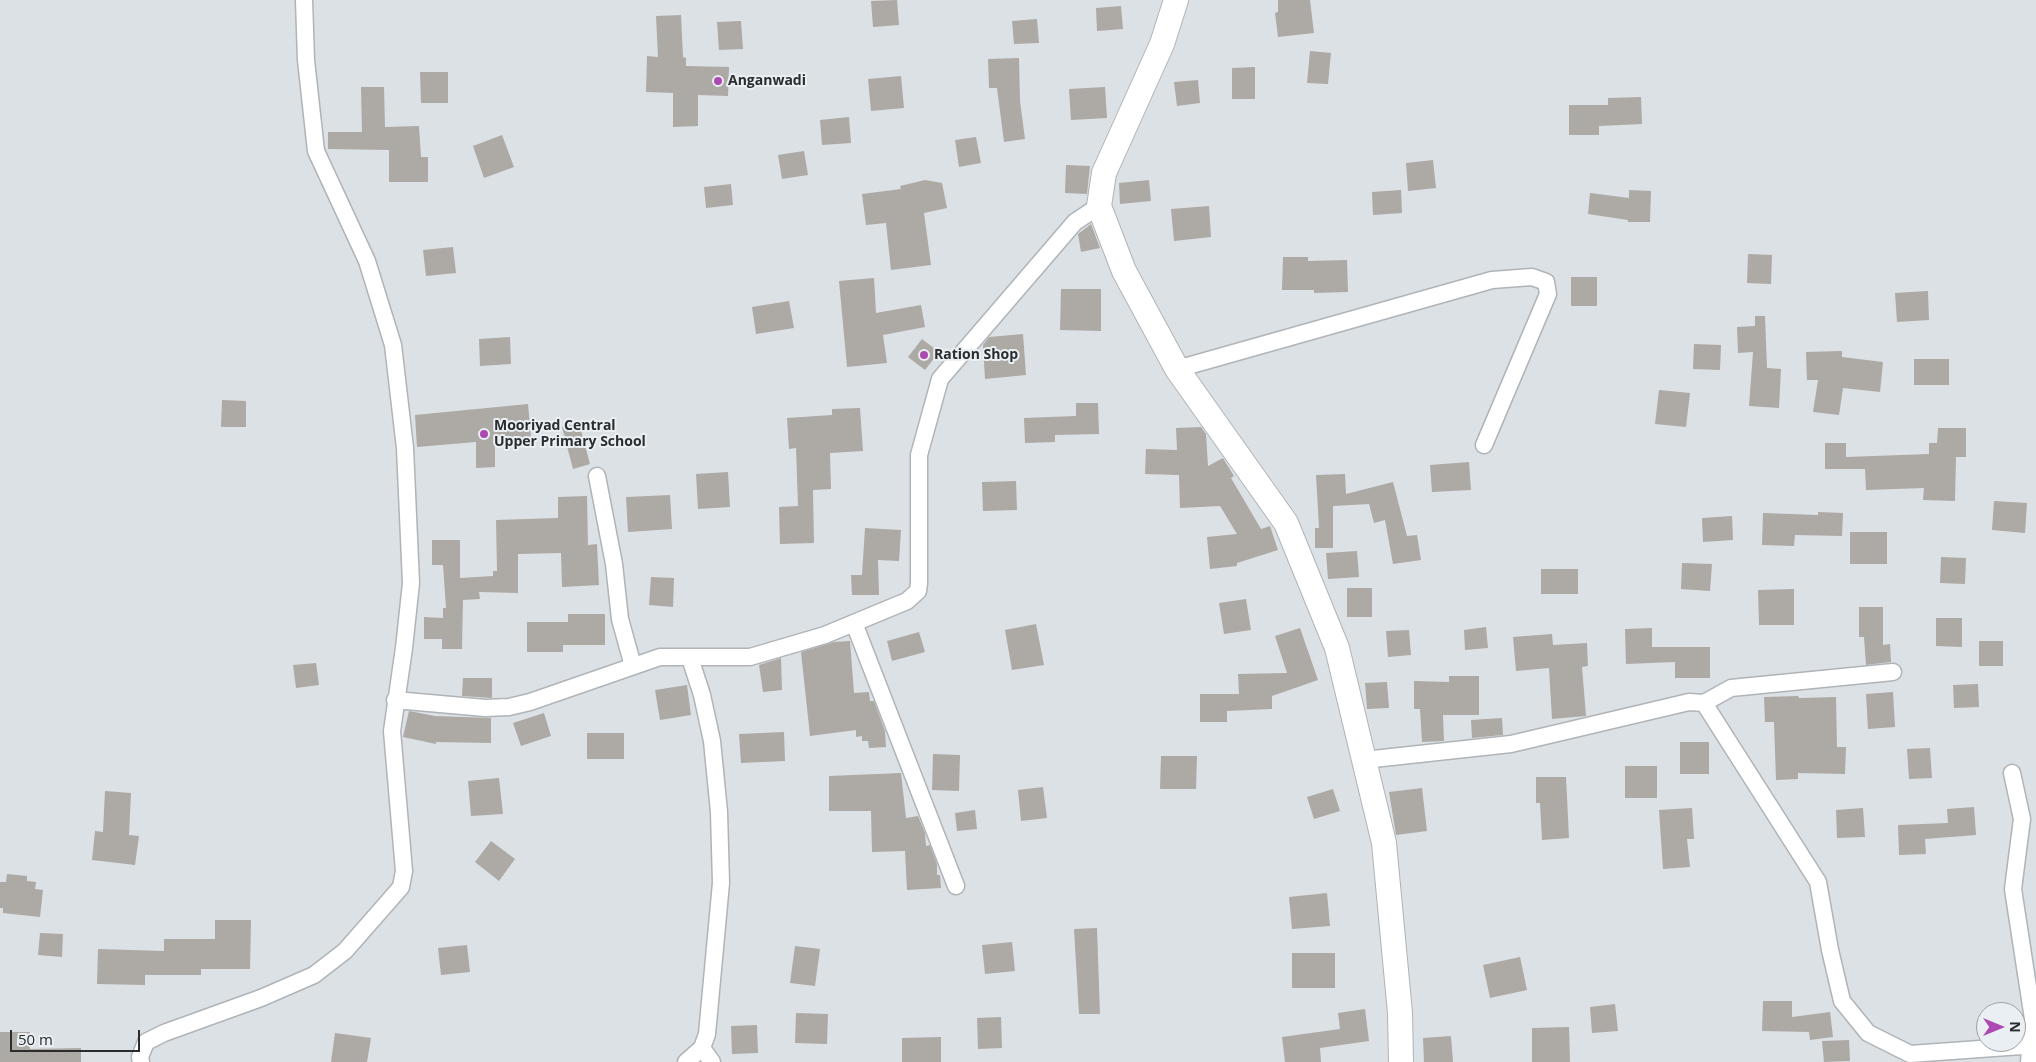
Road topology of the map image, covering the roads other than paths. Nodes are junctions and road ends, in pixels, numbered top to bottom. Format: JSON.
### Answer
{"nodes":[{"id":1,"x":304,"y":0,"type":"edge"},
{"id":2,"x":1176,"y":0,"type":"edge"},
{"id":3,"x":1099,"y":206,"type":"junction"},
{"id":4,"x":1177,"y":369,"type":"junction"},
{"id":5,"x":1484,"y":445,"type":"dead end"},
{"id":6,"x":597,"y":476,"type":"dead end"},
{"id":7,"x":854,"y":623,"type":"junction"},
{"id":8,"x":690,"y":658,"type":"junction"},
{"id":9,"x":633,"y":666,"type":"junction"},
{"id":10,"x":1894,"y":672,"type":"dead end"},
{"id":11,"x":396,"y":700,"type":"junction"},
{"id":12,"x":1704,"y":703,"type":"junction"},
{"id":13,"x":1364,"y":760,"type":"junction"},
{"id":14,"x":2012,"y":773,"type":"dead end"},
{"id":15,"x":956,"y":886,"type":"dead end"},
{"id":16,"x":2034,"y":1045,"type":"edge"},
{"id":17,"x":702,"y":1048,"type":"junction"},
{"id":18,"x":1909,"y":1058,"type":"edge"},
{"id":19,"x":140,"y":1062,"type":"edge"},
{"id":20,"x":686,"y":1062,"type":"edge"},
{"id":21,"x":712,"y":1062,"type":"edge"},
{"id":22,"x":1401,"y":1062,"type":"edge"},
{"id":23,"x":2029,"y":1062,"type":"edge"}],
"edges":[{"from":1,"to":11,"type":"street"},
{"from":2,"to":3,"type":"main road"},
{"from":3,"to":4,"type":"main road"},
{"from":3,"to":7,"type":"street"},
{"from":4,"to":5,"type":"street"},
{"from":4,"to":13,"type":"main road"},
{"from":6,"to":9,"type":"street"},
{"from":7,"to":8,"type":"street"},
{"from":7,"to":15,"type":"street"},
{"from":8,"to":9,"type":"street"},
{"from":8,"to":17,"type":"street"},
{"from":9,"to":11,"type":"street"},
{"from":10,"to":12,"type":"street"},
{"from":11,"to":19,"type":"street"},
{"from":12,"to":13,"type":"street"},
{"from":12,"to":18,"type":"street"},
{"from":13,"to":22,"type":"main road"},
{"from":14,"to":16,"type":"street"},
{"from":16,"to":18,"type":"street"},
{"from":16,"to":23,"type":"street"},
{"from":17,"to":20,"type":"street"},
{"from":17,"to":21,"type":"street"}]}
